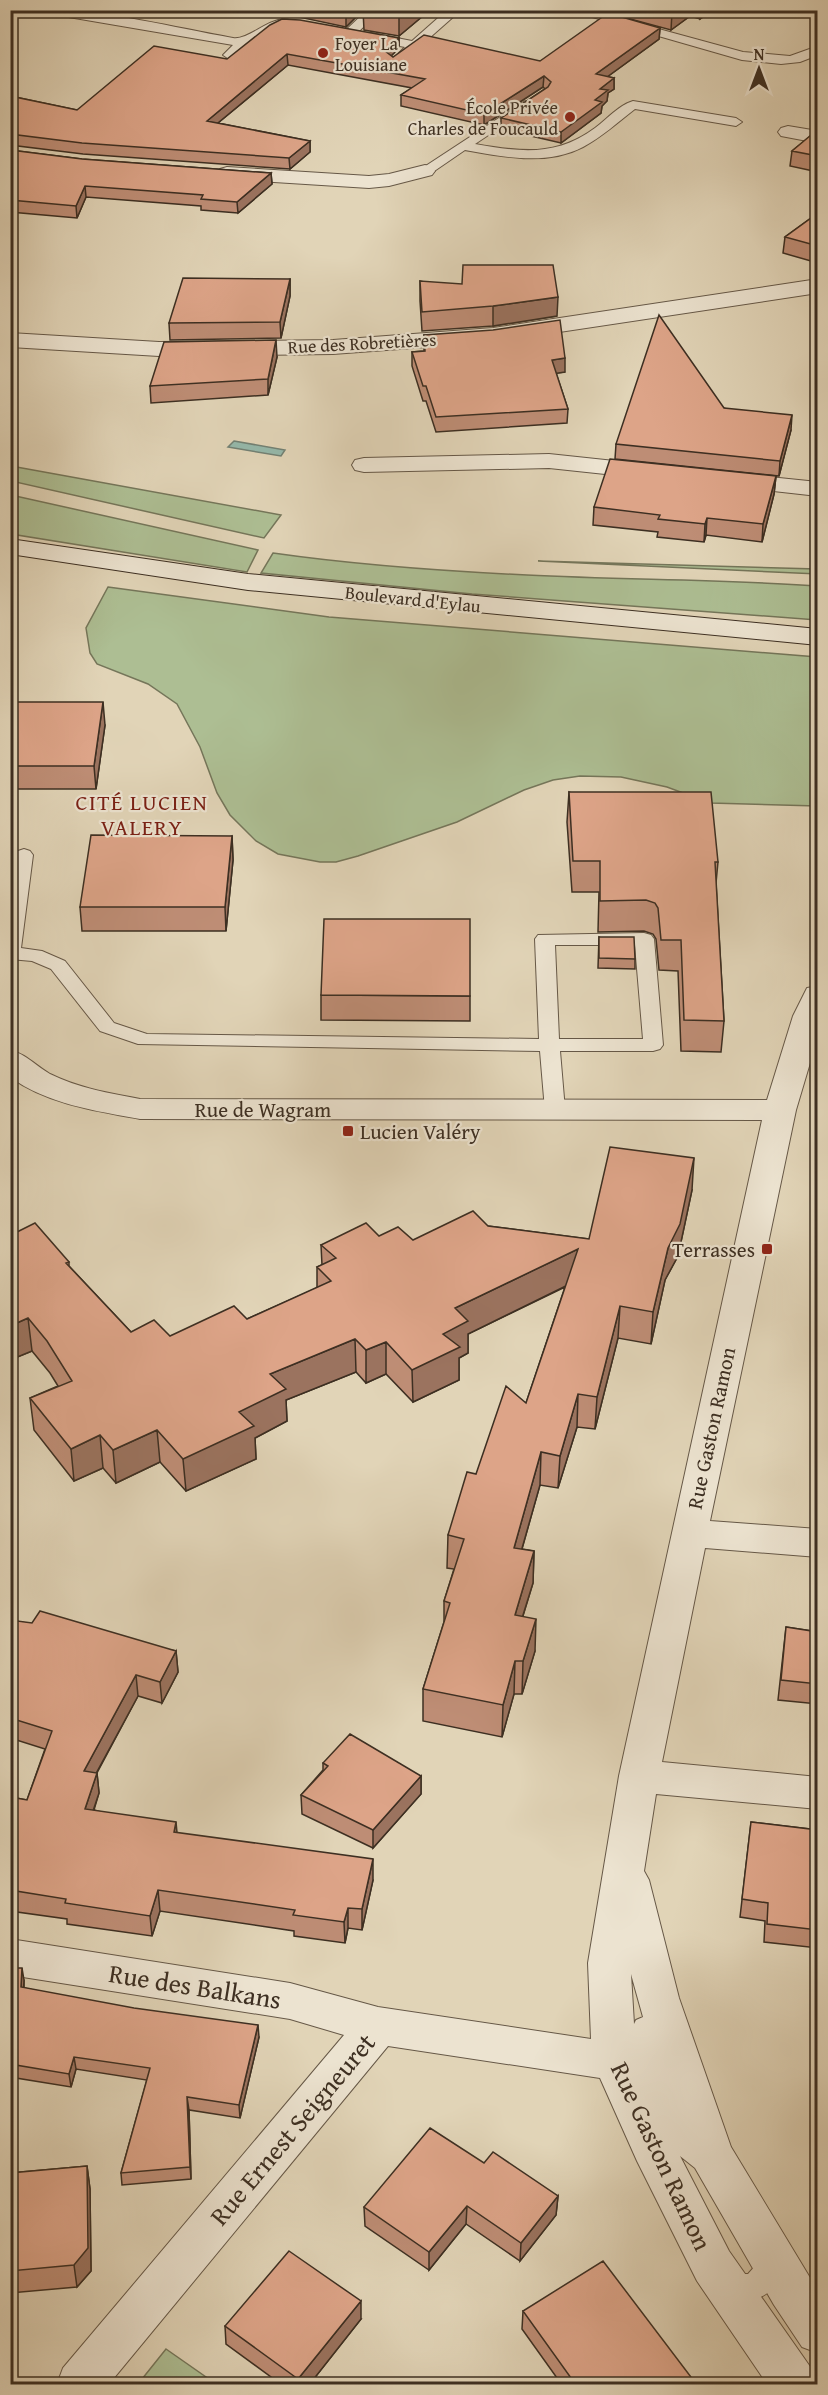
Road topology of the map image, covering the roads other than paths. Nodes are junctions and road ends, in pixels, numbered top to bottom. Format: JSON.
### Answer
{"nodes":[{"id":1,"x":51,"y":10,"type":"edge"},
{"id":2,"x":375,"y":10,"type":"edge"},
{"id":3,"x":455,"y":10,"type":"edge"},
{"id":4,"x":574,"y":10,"type":"edge"},
{"id":5,"x":301,"y":24,"type":"edge"},
{"id":6,"x":242,"y":43,"type":"junction"},
{"id":7,"x":414,"y":45,"type":"junction"},
{"id":8,"x":818,"y":50,"type":"edge"},
{"id":9,"x":229,"y":55,"type":"edge"},
{"id":10,"x":393,"y":62,"type":"edge"},
{"id":11,"x":533,"y":99,"type":"edge"},
{"id":12,"x":736,"y":122,"type":"dead end"},
{"id":13,"x":788,"y":132,"type":"dead end"},
{"id":14,"x":818,"y":137,"type":"edge"},
{"id":15,"x":464,"y":146,"type":"junction"},
{"id":16,"x":425,"y":171,"type":"joint"},
{"id":17,"x":208,"y":172,"type":"edge"},
{"id":18,"x":812,"y":290,"type":"edge"},
{"id":19,"x":10,"y":340,"type":"edge"},
{"id":20,"x":364,"y":465,"type":"dead end"},
{"id":21,"x":677,"y":475,"type":"edge"},
{"id":22,"x":712,"y":478,"type":"edge"},
{"id":23,"x":818,"y":489,"type":"edge"},
{"id":24,"x":10,"y":546,"type":"edge"},
{"id":25,"x":818,"y":637,"type":"edge"},
{"id":26,"x":24,"y":855,"type":"dead end"},
{"id":27,"x":11,"y":953,"type":"edge"},
{"id":28,"x":818,"y":995,"type":"edge"},
{"id":29,"x":549,"y":1045,"type":"junction"},
{"id":30,"x":10,"y":1060,"type":"edge"},
{"id":31,"x":555,"y":1110,"type":"junction"},
{"id":32,"x":780,"y":1110,"type":"junction"},
{"id":33,"x":689,"y":1533,"type":"junction"},
{"id":34,"x":818,"y":1543,"type":"edge"},
{"id":35,"x":639,"y":1776,"type":"junction"},
{"id":36,"x":818,"y":1793,"type":"edge"},
{"id":37,"x":625,"y":1867,"type":"junction"},
{"id":38,"x":10,"y":1957,"type":"edge"},
{"id":39,"x":658,"y":1998,"type":"junction"},
{"id":40,"x":378,"y":2026,"type":"junction"},
{"id":41,"x":630,"y":2058,"type":"junction"},
{"id":42,"x":711,"y":2155,"type":"junction"},
{"id":43,"x":775,"y":2265,"type":"junction"},
{"id":44,"x":728,"y":2288,"type":"junction"},
{"id":45,"x":818,"y":2331,"type":"edge"},
{"id":46,"x":80,"y":2385,"type":"edge"},
{"id":47,"x":794,"y":2385,"type":"edge"}],
"edges":[{"from":1,"to":6,"type":"lane"},
{"from":2,"to":7,"type":"lane"},
{"from":3,"to":7,"type":"lane"},
{"from":4,"to":8,"type":"lane"},
{"from":5,"to":6,"type":"lane"},
{"from":6,"to":9,"type":"lane"},
{"from":7,"to":10,"type":"lane"},
{"from":11,"to":15,"type":"lane"},
{"from":12,"to":15,"type":"lane"},
{"from":13,"to":14,"type":"street"},
{"from":15,"to":16,"type":"lane"},
{"from":16,"to":17,"type":"street"},
{"from":18,"to":19,"type":"street","name":"Rue des Robretières"},
{"from":20,"to":21,"type":"street"},
{"from":22,"to":23,"type":"street"},
{"from":24,"to":25,"type":"street","name":"Boulevard d'Eylau"},
{"from":26,"to":27,"type":"lane"},
{"from":27,"to":29,"type":"lane"},
{"from":28,"to":32,"type":"street","name":"Rue Gaston Ramon"},
{"from":29,"to":29,"type":"lane"},
{"from":29,"to":31,"type":"lane"},
{"from":30,"to":31,"type":"street","name":"Rue de Wagram"},
{"from":31,"to":32,"type":"street","name":"Rue de Wagram"},
{"from":32,"to":33,"type":"street","name":"Rue Gaston Ramon"},
{"from":33,"to":34,"type":"street"},
{"from":33,"to":35,"type":"street","name":"Rue Gaston Ramon"},
{"from":35,"to":36,"type":"street"},
{"from":35,"to":37,"type":"street","name":"Rue Gaston Ramon"},
{"from":37,"to":39,"type":"street","name":"Rue Gaston Ramon"},
{"from":37,"to":41,"type":"street","name":"Rue Gaston Ramon"},
{"from":38,"to":40,"type":"street","name":"Rue des Balkans"},
{"from":39,"to":41,"type":"street"},
{"from":39,"to":42,"type":"street","name":"Rue Gaston Ramon"},
{"from":40,"to":41,"type":"street","name":"Rue Ernest Seigneuret"},
{"from":40,"to":46,"type":"street","name":"Rue Ernest Seigneuret"},
{"from":41,"to":42,"type":"street"},
{"from":41,"to":44,"type":"street","name":"Rue Gaston Ramon"},
{"from":42,"to":43,"type":"street","name":"Rue Gaston Ramon"},
{"from":43,"to":44,"type":"lane"},
{"from":43,"to":45,"type":"street","name":"Rue Gaston Ramon"},
{"from":44,"to":47,"type":"street","name":"Rue Gaston Ramon"}]}
